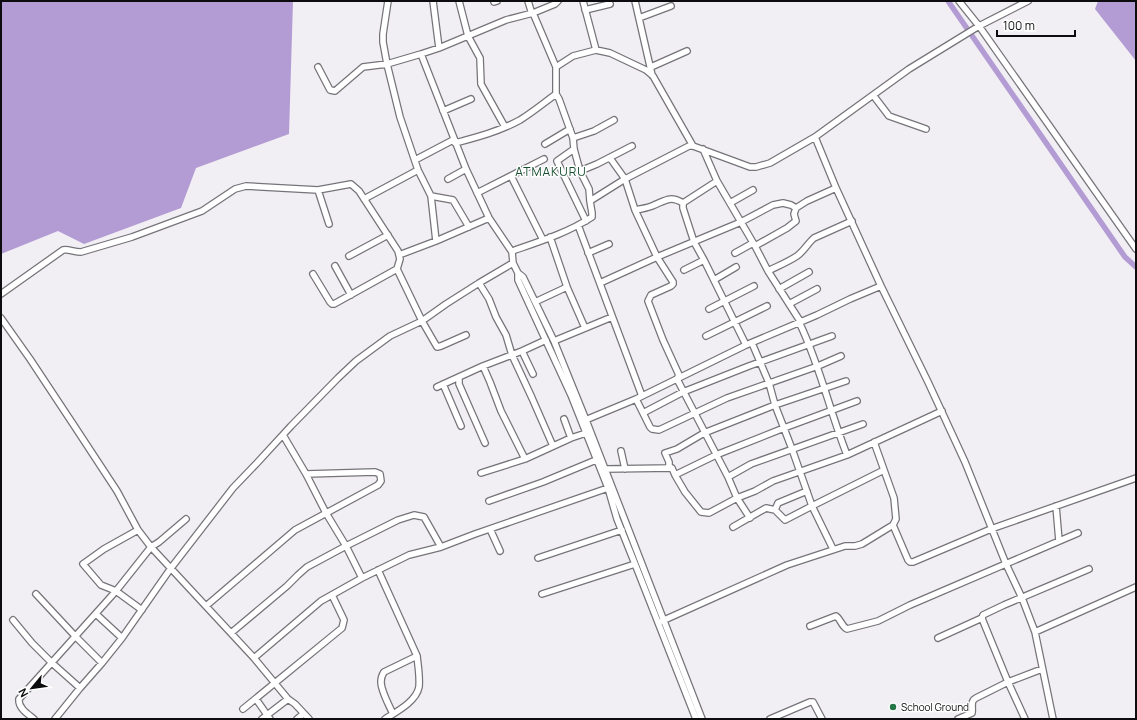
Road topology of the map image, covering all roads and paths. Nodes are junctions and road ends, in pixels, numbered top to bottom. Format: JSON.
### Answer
{"nodes":[{"id":1,"x":388,"y":1,"type":"edge"},
{"id":2,"x":433,"y":1,"type":"edge"},
{"id":3,"x":460,"y":1,"type":"edge"},
{"id":4,"x":528,"y":1,"type":"edge"},
{"id":5,"x":558,"y":1,"type":"edge"},
{"id":6,"x":583,"y":1,"type":"edge"},
{"id":7,"x":635,"y":1,"type":"edge"},
{"id":8,"x":959,"y":1,"type":"edge"},
{"id":9,"x":1028,"y":1,"type":"edge"},
{"id":10,"x":610,"y":4,"type":"dead end"},
{"id":11,"x":671,"y":6,"type":"dead end"},
{"id":12,"x":585,"y":10,"type":"junction"},
{"id":13,"x":532,"y":14,"type":"junction"},
{"id":14,"x":639,"y":18,"type":"junction"},
{"id":15,"x":977,"y":28,"type":"junction"},
{"id":16,"x":468,"y":36,"type":"junction"},
{"id":17,"x":439,"y":48,"type":"junction"},
{"id":18,"x":596,"y":50,"type":"junction"},
{"id":19,"x":687,"y":51,"type":"dead end"},
{"id":20,"x":421,"y":54,"type":"junction"},
{"id":21,"x":387,"y":64,"type":"junction"},
{"id":22,"x":318,"y":67,"type":"dead end"},
{"id":23,"x":556,"y":67,"type":"junction"},
{"id":24,"x":650,"y":67,"type":"junction"},
{"id":25,"x":652,"y":76,"type":"junction"},
{"id":26,"x":556,"y":94,"type":"junction"},
{"id":27,"x":873,"y":94,"type":"junction"},
{"id":28,"x":470,"y":99,"type":"dead end"},
{"id":29,"x":443,"y":110,"type":"junction"},
{"id":30,"x":614,"y":120,"type":"dead end"},
{"id":31,"x":505,"y":128,"type":"junction"},
{"id":32,"x":570,"y":129,"type":"junction"},
{"id":33,"x":926,"y":129,"type":"dead end"},
{"id":34,"x":815,"y":137,"type":"junction"},
{"id":35,"x":573,"y":138,"type":"junction"},
{"id":36,"x":455,"y":143,"type":"junction"},
{"id":37,"x":545,"y":144,"type":"dead end"},
{"id":38,"x":632,"y":146,"type":"dead end"},
{"id":39,"x":693,"y":146,"type":"junction"},
{"id":40,"x":574,"y":149,"type":"junction"},
{"id":41,"x":703,"y":149,"type":"junction"},
{"id":42,"x":610,"y":158,"type":"junction"},
{"id":43,"x":544,"y":159,"type":"dead end"},
{"id":44,"x":415,"y":160,"type":"junction"},
{"id":45,"x":466,"y":169,"type":"junction"},
{"id":46,"x":418,"y":170,"type":"junction"},
{"id":47,"x":580,"y":171,"type":"junction"},
{"id":48,"x":511,"y":176,"type":"junction"},
{"id":49,"x":448,"y":179,"type":"dead end"},
{"id":50,"x":625,"y":179,"type":"junction"},
{"id":51,"x":717,"y":181,"type":"junction"},
{"id":52,"x":836,"y":188,"type":"junction"},
{"id":53,"x":318,"y":190,"type":"junction"},
{"id":54,"x":753,"y":190,"type":"dead end"},
{"id":55,"x":477,"y":193,"type":"junction"},
{"id":56,"x":431,"y":196,"type":"junction"},
{"id":57,"x":364,"y":199,"type":"junction"},
{"id":58,"x":590,"y":201,"type":"junction"},
{"id":59,"x":683,"y":203,"type":"junction"},
{"id":60,"x":730,"y":203,"type":"junction"},
{"id":61,"x":796,"y":208,"type":"junction"},
{"id":62,"x":635,"y":210,"type":"junction"},
{"id":63,"x":490,"y":218,"type":"junction"},
{"id":64,"x":586,"y":221,"type":"junction"},
{"id":65,"x":852,"y":221,"type":"junction"},
{"id":66,"x":741,"y":222,"type":"junction"},
{"id":67,"x":329,"y":224,"type":"dead end"},
{"id":68,"x":578,"y":225,"type":"junction"},
{"id":69,"x":469,"y":227,"type":"junction"},
{"id":70,"x":388,"y":235,"type":"junction"},
{"id":71,"x":550,"y":237,"type":"junction"},
{"id":72,"x":543,"y":240,"type":"junction"},
{"id":73,"x":436,"y":241,"type":"junction"},
{"id":74,"x":694,"y":242,"type":"junction"},
{"id":75,"x":609,"y":244,"type":"dead end"},
{"id":76,"x":754,"y":244,"type":"junction"},
{"id":77,"x":1136,"y":249,"type":"edge"},
{"id":78,"x":512,"y":252,"type":"junction"},
{"id":79,"x":588,"y":253,"type":"junction"},
{"id":80,"x":735,"y":253,"type":"dead end"},
{"id":81,"x":399,"y":255,"type":"junction"},
{"id":82,"x":349,"y":256,"type":"dead end"},
{"id":83,"x":657,"y":257,"type":"junction"},
{"id":84,"x":704,"y":260,"type":"junction"},
{"id":85,"x":513,"y":263,"type":"junction"},
{"id":86,"x":334,"y":266,"type":"dead end"},
{"id":87,"x":736,"y":267,"type":"dead end"},
{"id":88,"x":397,"y":269,"type":"junction"},
{"id":89,"x":684,"y":270,"type":"dead end"},
{"id":90,"x":768,"y":271,"type":"junction"},
{"id":91,"x":810,"y":272,"type":"dead end"},
{"id":92,"x":313,"y":274,"type":"dead end"},
{"id":93,"x":520,"y":275,"type":"junction"},
{"id":94,"x":714,"y":280,"type":"junction"},
{"id":95,"x":479,"y":283,"type":"junction"},
{"id":96,"x":600,"y":283,"type":"junction"},
{"id":97,"x":754,"y":286,"type":"dead end"},
{"id":98,"x":881,"y":286,"type":"junction"},
{"id":99,"x":567,"y":287,"type":"junction"},
{"id":100,"x":779,"y":289,"type":"junction"},
{"id":101,"x":817,"y":289,"type":"dead end"},
{"id":102,"x":1,"y":294,"type":"edge"},
{"id":103,"x":351,"y":295,"type":"junction"},
{"id":104,"x":724,"y":301,"type":"junction"},
{"id":105,"x":535,"y":302,"type":"junction"},
{"id":106,"x":790,"y":304,"type":"junction"},
{"id":107,"x":767,"y":306,"type":"dead end"},
{"id":108,"x":709,"y":309,"type":"dead end"},
{"id":109,"x":612,"y":317,"type":"junction"},
{"id":110,"x":1,"y":318,"type":"edge"},
{"id":111,"x":422,"y":321,"type":"junction"},
{"id":112,"x":734,"y":322,"type":"junction"},
{"id":113,"x":800,"y":322,"type":"junction"},
{"id":114,"x":585,"y":328,"type":"junction"},
{"id":115,"x":466,"y":335,"type":"dead end"},
{"id":116,"x":706,"y":336,"type":"dead end"},
{"id":117,"x":832,"y":336,"type":"dead end"},
{"id":118,"x":546,"y":340,"type":"junction"},
{"id":119,"x":554,"y":341,"type":"junction"},
{"id":120,"x":752,"y":343,"type":"junction"},
{"id":121,"x":809,"y":344,"type":"junction"},
{"id":122,"x":746,"y":345,"type":"junction"},
{"id":123,"x":522,"y":351,"type":"junction"},
{"id":124,"x":512,"y":355,"type":"junction"},
{"id":125,"x":841,"y":356,"type":"dead end"},
{"id":126,"x":760,"y":362,"type":"junction"},
{"id":127,"x":483,"y":366,"type":"junction"},
{"id":128,"x":818,"y":366,"type":"junction"},
{"id":129,"x":533,"y":374,"type":"dead end"},
{"id":130,"x":459,"y":377,"type":"junction"},
{"id":131,"x":677,"y":379,"type":"junction"},
{"id":132,"x":846,"y":381,"type":"dead end"},
{"id":133,"x":769,"y":383,"type":"junction"},
{"id":134,"x":443,"y":384,"type":"junction"},
{"id":135,"x":437,"y":387,"type":"dead end"},
{"id":136,"x":824,"y":388,"type":"junction"},
{"id":137,"x":683,"y":392,"type":"junction"},
{"id":138,"x":639,"y":398,"type":"junction"},
{"id":139,"x":857,"y":401,"type":"dead end"},
{"id":140,"x":775,"y":405,"type":"junction"},
{"id":141,"x":831,"y":410,"type":"junction"},
{"id":142,"x":942,"y":411,"type":"junction"},
{"id":143,"x":643,"y":413,"type":"junction"},
{"id":144,"x":694,"y":414,"type":"junction"},
{"id":145,"x":564,"y":419,"type":"dead end"},
{"id":146,"x":584,"y":421,"type":"junction"},
{"id":147,"x":863,"y":424,"type":"dead end"},
{"id":148,"x":461,"y":426,"type":"dead end"},
{"id":149,"x":784,"y":428,"type":"junction"},
{"id":150,"x":838,"y":432,"type":"junction"},
{"id":151,"x":586,"y":433,"type":"junction"},
{"id":152,"x":704,"y":433,"type":"junction"},
{"id":153,"x":283,"y":434,"type":"junction"},
{"id":154,"x":571,"y":438,"type":"junction"},
{"id":155,"x":485,"y":442,"type":"dead end"},
{"id":156,"x":874,"y":442,"type":"junction"},
{"id":157,"x":553,"y":446,"type":"junction"},
{"id":158,"x":792,"y":449,"type":"junction"},
{"id":159,"x":621,"y":451,"type":"dead end"},
{"id":160,"x":847,"y":455,"type":"junction"},
{"id":161,"x":716,"y":456,"type":"junction"},
{"id":162,"x":524,"y":459,"type":"junction"},
{"id":163,"x":596,"y":460,"type":"junction"},
{"id":164,"x":669,"y":468,"type":"junction"},
{"id":165,"x":605,"y":469,"type":"junction"},
{"id":166,"x":625,"y":469,"type":"junction"},
{"id":167,"x":884,"y":470,"type":"junction"},
{"id":168,"x":799,"y":472,"type":"junction"},
{"id":169,"x":481,"y":473,"type":"dead end"},
{"id":170,"x":306,"y":474,"type":"junction"},
{"id":171,"x":675,"y":475,"type":"junction"},
{"id":172,"x":728,"y":477,"type":"junction"},
{"id":173,"x":1136,"y":478,"type":"edge"},
{"id":174,"x":608,"y":488,"type":"junction"},
{"id":175,"x":807,"y":491,"type":"junction"},
{"id":176,"x":737,"y":498,"type":"junction"},
{"id":177,"x":489,"y":501,"type":"dead end"},
{"id":178,"x":812,"y":506,"type":"junction"},
{"id":179,"x":1056,"y":506,"type":"junction"},
{"id":180,"x":776,"y":510,"type":"junction"},
{"id":181,"x":326,"y":513,"type":"junction"},
{"id":182,"x":750,"y":518,"type":"junction"},
{"id":183,"x":186,"y":519,"type":"dead end"},
{"id":184,"x":893,"y":525,"type":"junction"},
{"id":185,"x":733,"y":526,"type":"dead end"},
{"id":186,"x":490,"y":529,"type":"junction"},
{"id":187,"x":991,"y":529,"type":"junction"},
{"id":188,"x":138,"y":530,"type":"junction"},
{"id":189,"x":622,"y":530,"type":"junction"},
{"id":190,"x":1078,"y":533,"type":"dead end"},
{"id":191,"x":1059,"y":541,"type":"junction"},
{"id":192,"x":346,"y":546,"type":"junction"},
{"id":193,"x":151,"y":547,"type":"junction"},
{"id":194,"x":441,"y":547,"type":"junction"},
{"id":195,"x":833,"y":550,"type":"junction"},
{"id":196,"x":500,"y":551,"type":"dead end"},
{"id":197,"x":538,"y":558,"type":"dead end"},
{"id":198,"x":635,"y":564,"type":"junction"},
{"id":199,"x":1006,"y":564,"type":"junction"},
{"id":200,"x":171,"y":568,"type":"junction"},
{"id":201,"x":1090,"y":569,"type":"dead end"},
{"id":202,"x":378,"y":570,"type":"junction"},
{"id":203,"x":362,"y":578,"type":"junction"},
{"id":204,"x":1136,"y":587,"type":"edge"},
{"id":205,"x":116,"y":591,"type":"junction"},
{"id":206,"x":36,"y":594,"type":"dead end"},
{"id":207,"x":542,"y":594,"type":"dead end"},
{"id":208,"x":332,"y":595,"type":"junction"},
{"id":209,"x":1022,"y":598,"type":"junction"},
{"id":210,"x":206,"y":606,"type":"junction"},
{"id":211,"x":142,"y":610,"type":"junction"},
{"id":212,"x":96,"y":614,"type":"junction"},
{"id":213,"x":982,"y":618,"type":"junction"},
{"id":214,"x":14,"y":620,"type":"dead end"},
{"id":215,"x":661,"y":621,"type":"junction"},
{"id":216,"x":810,"y":626,"type":"dead end"},
{"id":217,"x":1035,"y":632,"type":"junction"},
{"id":218,"x":231,"y":633,"type":"junction"},
{"id":219,"x":76,"y":637,"type":"junction"},
{"id":220,"x":122,"y":638,"type":"junction"},
{"id":221,"x":938,"y":638,"type":"dead end"},
{"id":222,"x":417,"y":656,"type":"junction"},
{"id":223,"x":254,"y":658,"type":"junction"},
{"id":224,"x":52,"y":663,"type":"junction"},
{"id":225,"x":102,"y":663,"type":"junction"},
{"id":226,"x":1042,"y":669,"type":"junction"},
{"id":227,"x":1008,"y":682,"type":"junction"},
{"id":228,"x":275,"y":684,"type":"junction"},
{"id":229,"x":80,"y":688,"type":"junction"},
{"id":230,"x":256,"y":699,"type":"junction"},
{"id":231,"x":288,"y":699,"type":"junction"},
{"id":232,"x":243,"y":709,"type":"dead end"},
{"id":233,"x":303,"y":714,"type":"junction"},
{"id":234,"x":393,"y":714,"type":"junction"},
{"id":235,"x":266,"y":718,"type":"edge"},
{"id":236,"x":34,"y":719,"type":"edge"},
{"id":237,"x":55,"y":719,"type":"edge"},
{"id":238,"x":297,"y":719,"type":"edge"},
{"id":239,"x":309,"y":719,"type":"edge"},
{"id":240,"x":385,"y":719,"type":"edge"},
{"id":241,"x":696,"y":719,"type":"edge"},
{"id":242,"x":702,"y":719,"type":"edge"},
{"id":243,"x":770,"y":719,"type":"edge"},
{"id":244,"x":822,"y":719,"type":"edge"},
{"id":245,"x":958,"y":719,"type":"edge"},
{"id":246,"x":1025,"y":719,"type":"edge"},
{"id":247,"x":1052,"y":719,"type":"edge"}],
"edges":[{"from":1,"to":21,"type":"street"},
{"from":2,"to":17,"type":"street"},
{"from":3,"to":16,"type":"street"},
{"from":4,"to":13,"type":"street"},
{"from":5,"to":13,"type":"street"},
{"from":6,"to":12,"type":"street"},
{"from":7,"to":14,"type":"street"},
{"from":8,"to":15,"type":"street"},
{"from":9,"to":15,"type":"street"},
{"from":10,"to":12,"type":"street"},
{"from":11,"to":14,"type":"street"},
{"from":12,"to":18,"type":"street"},
{"from":13,"to":16,"type":"street"},
{"from":13,"to":23,"type":"street"},
{"from":14,"to":24,"type":"street"},
{"from":15,"to":27,"type":"street"},
{"from":15,"to":77,"type":"street"},
{"from":16,"to":17,"type":"street"},
{"from":16,"to":31,"type":"street"},
{"from":17,"to":20,"type":"street"},
{"from":18,"to":23,"type":"street"},
{"from":18,"to":25,"type":"street"},
{"from":19,"to":24,"type":"street"},
{"from":20,"to":21,"type":"street"},
{"from":20,"to":29,"type":"street"},
{"from":21,"to":22,"type":"street"},
{"from":21,"to":44,"type":"street"},
{"from":23,"to":26,"type":"street"},
{"from":24,"to":25,"type":"street"},
{"from":25,"to":39,"type":"street"},
{"from":26,"to":31,"type":"street"},
{"from":26,"to":32,"type":"street"},
{"from":27,"to":33,"type":"street"},
{"from":27,"to":34,"type":"street"},
{"from":28,"to":29,"type":"street"},
{"from":29,"to":36,"type":"street"},
{"from":30,"to":35,"type":"street"},
{"from":31,"to":36,"type":"street"},
{"from":32,"to":35,"type":"street"},
{"from":32,"to":37,"type":"street"},
{"from":34,"to":41,"type":"street"},
{"from":34,"to":52,"type":"street"},
{"from":35,"to":40,"type":"street"},
{"from":36,"to":44,"type":"street"},
{"from":36,"to":45,"type":"street"},
{"from":38,"to":42,"type":"street"},
{"from":39,"to":41,"type":"street"},
{"from":39,"to":50,"type":"street"},
{"from":40,"to":47,"type":"street"},
{"from":40,"to":64,"type":"street"},
{"from":41,"to":51,"type":"street"},
{"from":42,"to":47,"type":"street"},
{"from":42,"to":50,"type":"street"},
{"from":43,"to":48,"type":"street"},
{"from":44,"to":46,"type":"street"},
{"from":45,"to":49,"type":"street"},
{"from":45,"to":55,"type":"street"},
{"from":46,"to":56,"type":"street"},
{"from":46,"to":57,"type":"street"},
{"from":47,"to":58,"type":"street"},
{"from":48,"to":55,"type":"street"},
{"from":48,"to":72,"type":"street"},
{"from":50,"to":58,"type":"street"},
{"from":50,"to":62,"type":"street"},
{"from":51,"to":59,"type":"street"},
{"from":51,"to":60,"type":"street"},
{"from":52,"to":61,"type":"street"},
{"from":52,"to":65,"type":"street"},
{"from":53,"to":57,"type":"street"},
{"from":53,"to":67,"type":"street"},
{"from":53,"to":102,"type":"street"},
{"from":54,"to":60,"type":"street"},
{"from":55,"to":63,"type":"street"},
{"from":56,"to":69,"type":"street"},
{"from":56,"to":73,"type":"street"},
{"from":57,"to":70,"type":"street"},
{"from":58,"to":64,"type":"street"},
{"from":59,"to":62,"type":"street"},
{"from":59,"to":74,"type":"street"},
{"from":60,"to":66,"type":"street"},
{"from":61,"to":66,"type":"street"},
{"from":61,"to":76,"type":"street"},
{"from":62,"to":83,"type":"street"},
{"from":63,"to":69,"type":"street"},
{"from":63,"to":78,"type":"street"},
{"from":64,"to":68,"type":"street"},
{"from":65,"to":90,"type":"street"},
{"from":65,"to":98,"type":"street"},
{"from":66,"to":74,"type":"street"},
{"from":66,"to":76,"type":"street"},
{"from":68,"to":71,"type":"street"},
{"from":68,"to":79,"type":"street"},
{"from":69,"to":73,"type":"street"},
{"from":70,"to":81,"type":"street"},
{"from":70,"to":82,"type":"street"},
{"from":71,"to":72,"type":"street"},
{"from":71,"to":99,"type":"street"},
{"from":72,"to":78,"type":"street"},
{"from":73,"to":81,"type":"street"},
{"from":74,"to":83,"type":"street"},
{"from":74,"to":84,"type":"street"},
{"from":75,"to":79,"type":"street"},
{"from":76,"to":80,"type":"street"},
{"from":76,"to":90,"type":"street"},
{"from":78,"to":85,"type":"street"},
{"from":79,"to":96,"type":"street"},
{"from":81,"to":88,"type":"street"},
{"from":83,"to":96,"type":"street"},
{"from":83,"to":131,"type":"street"},
{"from":84,"to":89,"type":"street"},
{"from":84,"to":94,"type":"street"},
{"from":85,"to":93,"type":"street"},
{"from":85,"to":95,"type":"street"},
{"from":86,"to":103,"type":"street"},
{"from":87,"to":94,"type":"street"},
{"from":88,"to":103,"type":"street"},
{"from":88,"to":111,"type":"street"},
{"from":90,"to":100,"type":"street"},
{"from":91,"to":100,"type":"street"},
{"from":92,"to":103,"type":"street"},
{"from":93,"to":105,"type":"street"},
{"from":93,"to":118,"type":"street"},
{"from":94,"to":104,"type":"street"},
{"from":95,"to":111,"type":"street"},
{"from":95,"to":124,"type":"street"},
{"from":96,"to":109,"type":"street"},
{"from":97,"to":104,"type":"street"},
{"from":98,"to":113,"type":"street"},
{"from":98,"to":142,"type":"street"},
{"from":99,"to":105,"type":"street"},
{"from":99,"to":114,"type":"street"},
{"from":100,"to":106,"type":"street"},
{"from":101,"to":106,"type":"street"},
{"from":104,"to":108,"type":"street"},
{"from":104,"to":112,"type":"street"},
{"from":105,"to":119,"type":"street"},
{"from":106,"to":113,"type":"street"},
{"from":107,"to":112,"type":"street"},
{"from":109,"to":114,"type":"street"},
{"from":109,"to":138,"type":"street"},
{"from":110,"to":188,"type":"street"},
{"from":111,"to":115,"type":"street"},
{"from":111,"to":153,"type":"street"},
{"from":112,"to":116,"type":"street"},
{"from":112,"to":122,"type":"street"},
{"from":113,"to":120,"type":"street"},
{"from":113,"to":121,"type":"street"},
{"from":114,"to":119,"type":"street"},
{"from":117,"to":121,"type":"street"},
{"from":118,"to":123,"type":"street"},
{"from":118,"to":146,"type":"street"},
{"from":119,"to":146,"type":"street"},
{"from":120,"to":122,"type":"street"},
{"from":120,"to":126,"type":"street"},
{"from":121,"to":126,"type":"street"},
{"from":121,"to":128,"type":"street"},
{"from":122,"to":131,"type":"street"},
{"from":123,"to":124,"type":"street"},
{"from":123,"to":129,"type":"street"},
{"from":124,"to":127,"type":"street"},
{"from":124,"to":157,"type":"street"},
{"from":125,"to":128,"type":"street"},
{"from":126,"to":133,"type":"street"},
{"from":126,"to":137,"type":"street"},
{"from":127,"to":130,"type":"street"},
{"from":127,"to":162,"type":"street"},
{"from":128,"to":133,"type":"street"},
{"from":128,"to":136,"type":"street"},
{"from":130,"to":134,"type":"street"},
{"from":130,"to":155,"type":"street"},
{"from":131,"to":137,"type":"street"},
{"from":131,"to":138,"type":"street"},
{"from":132,"to":136,"type":"street"},
{"from":133,"to":140,"type":"street"},
{"from":133,"to":144,"type":"street"},
{"from":134,"to":135,"type":"street"},
{"from":134,"to":148,"type":"street"},
{"from":136,"to":140,"type":"street"},
{"from":136,"to":141,"type":"street"},
{"from":137,"to":143,"type":"street"},
{"from":137,"to":144,"type":"street"},
{"from":138,"to":143,"type":"street"},
{"from":138,"to":146,"type":"street"},
{"from":139,"to":141,"type":"street"},
{"from":140,"to":149,"type":"street"},
{"from":140,"to":152,"type":"street"},
{"from":141,"to":149,"type":"street"},
{"from":141,"to":150,"type":"street"},
{"from":142,"to":156,"type":"street"},
{"from":142,"to":187,"type":"street"},
{"from":143,"to":144,"type":"street"},
{"from":144,"to":152,"type":"street"},
{"from":145,"to":154,"type":"street"},
{"from":146,"to":151,"type":"street"},
{"from":146,"to":165,"type":"street"},
{"from":147,"to":150,"type":"street"},
{"from":149,"to":158,"type":"street"},
{"from":149,"to":161,"type":"street"},
{"from":150,"to":158,"type":"street"},
{"from":150,"to":160,"type":"street"},
{"from":151,"to":154,"type":"street"},
{"from":151,"to":163,"type":"street"},
{"from":152,"to":161,"type":"street"},
{"from":152,"to":164,"type":"street"},
{"from":153,"to":170,"type":"street"},
{"from":153,"to":200,"type":"street"},
{"from":154,"to":157,"type":"street"},
{"from":156,"to":160,"type":"street"},
{"from":156,"to":167,"type":"street"},
{"from":157,"to":162,"type":"street"},
{"from":158,"to":168,"type":"street"},
{"from":158,"to":172,"type":"street"},
{"from":159,"to":166,"type":"street"},
{"from":160,"to":168,"type":"street"},
{"from":161,"to":171,"type":"street"},
{"from":161,"to":172,"type":"street"},
{"from":162,"to":169,"type":"street"},
{"from":163,"to":174,"type":"street"},
{"from":163,"to":177,"type":"street"},
{"from":164,"to":166,"type":"street"},
{"from":164,"to":171,"type":"street"},
{"from":165,"to":166,"type":"street"},
{"from":165,"to":215,"type":"street"},
{"from":167,"to":178,"type":"street"},
{"from":167,"to":184,"type":"street"},
{"from":168,"to":175,"type":"street"},
{"from":168,"to":176,"type":"street"},
{"from":170,"to":181,"type":"street"},
{"from":170,"to":181,"type":"street"},
{"from":171,"to":176,"type":"street"},
{"from":172,"to":176,"type":"street"},
{"from":173,"to":179,"type":"street"},
{"from":174,"to":186,"type":"street"},
{"from":174,"to":189,"type":"street"},
{"from":175,"to":178,"type":"street"},
{"from":175,"to":180,"type":"street"},
{"from":176,"to":182,"type":"street"},
{"from":178,"to":180,"type":"street"},
{"from":178,"to":195,"type":"street"},
{"from":179,"to":187,"type":"street"},
{"from":179,"to":191,"type":"street"},
{"from":180,"to":182,"type":"street"},
{"from":181,"to":192,"type":"street"},
{"from":181,"to":210,"type":"street"},
{"from":182,"to":185,"type":"street"},
{"from":183,"to":193,"type":"street"},
{"from":184,"to":187,"type":"street"},
{"from":184,"to":195,"type":"street"},
{"from":186,"to":194,"type":"street"},
{"from":186,"to":196,"type":"street"},
{"from":187,"to":199,"type":"street"},
{"from":188,"to":193,"type":"street"},
{"from":188,"to":205,"type":"street"},
{"from":189,"to":197,"type":"street"},
{"from":189,"to":198,"type":"street"},
{"from":190,"to":191,"type":"street"},
{"from":191,"to":199,"type":"street"},
{"from":192,"to":194,"type":"street"},
{"from":192,"to":203,"type":"street"},
{"from":192,"to":218,"type":"street"},
{"from":193,"to":200,"type":"street"},
{"from":193,"to":205,"type":"street"},
{"from":194,"to":202,"type":"street"},
{"from":195,"to":215,"type":"street"},
{"from":198,"to":207,"type":"street"},
{"from":198,"to":215,"type":"street"},
{"from":199,"to":209,"type":"street"},
{"from":199,"to":216,"type":"street"},
{"from":200,"to":210,"type":"street"},
{"from":200,"to":211,"type":"street"},
{"from":201,"to":209,"type":"street"},
{"from":202,"to":203,"type":"street"},
{"from":202,"to":222,"type":"street"},
{"from":203,"to":208,"type":"street"},
{"from":204,"to":217,"type":"street"},
{"from":205,"to":211,"type":"street"},
{"from":205,"to":212,"type":"street"},
{"from":206,"to":219,"type":"street"},
{"from":208,"to":223,"type":"street"},
{"from":208,"to":228,"type":"street"},
{"from":209,"to":213,"type":"street"},
{"from":209,"to":217,"type":"street"},
{"from":210,"to":218,"type":"street"},
{"from":211,"to":220,"type":"street"},
{"from":212,"to":219,"type":"street"},
{"from":212,"to":220,"type":"street"},
{"from":213,"to":221,"type":"street"},
{"from":213,"to":227,"type":"street"},
{"from":214,"to":224,"type":"street"},
{"from":215,"to":241,"type":"street"},
{"from":215,"to":242,"type":"street"},
{"from":217,"to":226,"type":"street"},
{"from":218,"to":223,"type":"street"},
{"from":219,"to":224,"type":"street"},
{"from":219,"to":225,"type":"street"},
{"from":220,"to":225,"type":"street"},
{"from":222,"to":234,"type":"street"},
{"from":222,"to":234,"type":"street"},
{"from":223,"to":228,"type":"street"},
{"from":224,"to":229,"type":"street"},
{"from":224,"to":236,"type":"street"},
{"from":225,"to":229,"type":"street"},
{"from":226,"to":227,"type":"street"},
{"from":226,"to":247,"type":"street"},
{"from":227,"to":245,"type":"street"},
{"from":227,"to":246,"type":"street"},
{"from":228,"to":230,"type":"street"},
{"from":228,"to":231,"type":"street"},
{"from":229,"to":237,"type":"street"},
{"from":230,"to":232,"type":"street"},
{"from":230,"to":235,"type":"street"},
{"from":231,"to":233,"type":"street"},
{"from":231,"to":235,"type":"street"},
{"from":233,"to":238,"type":"street"},
{"from":233,"to":239,"type":"street"},
{"from":234,"to":240,"type":"street"},
{"from":243,"to":244,"type":"street"}]}
